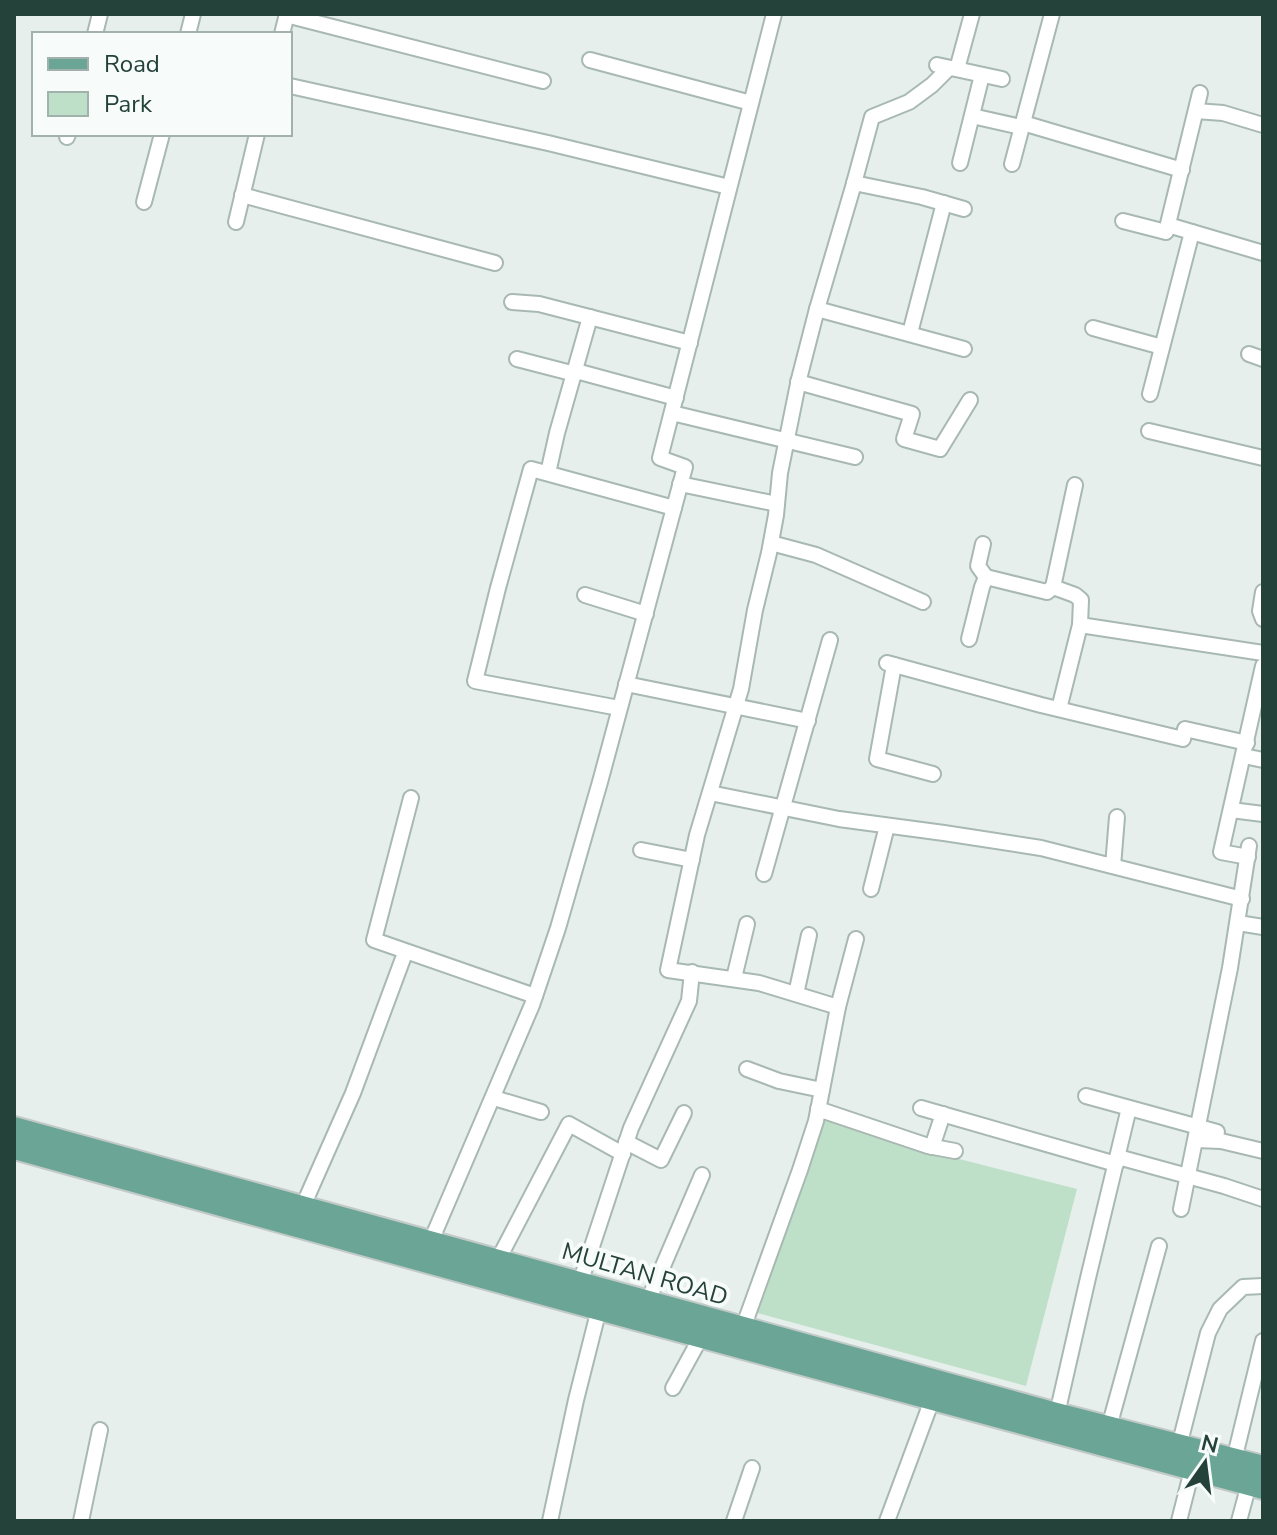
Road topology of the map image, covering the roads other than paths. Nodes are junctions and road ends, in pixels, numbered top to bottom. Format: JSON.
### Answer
{"nodes":[{"id":1,"x":774,"y":14,"type":"edge"},
{"id":2,"x":972,"y":14,"type":"edge"},
{"id":3,"x":1052,"y":14,"type":"edge"},
{"id":4,"x":286,"y":15,"type":"edge"},
{"id":5,"x":590,"y":60,"type":"dead end"},
{"id":6,"x":947,"y":67,"type":"junction"},
{"id":7,"x":982,"y":75,"type":"junction"},
{"id":8,"x":1002,"y":79,"type":"dead end"},
{"id":9,"x":543,"y":81,"type":"dead end"},
{"id":10,"x":292,"y":86,"type":"edge"},
{"id":11,"x":1200,"y":93,"type":"dead end"},
{"id":12,"x":751,"y":103,"type":"junction"},
{"id":13,"x":1196,"y":111,"type":"junction"},
{"id":14,"x":972,"y":116,"type":"junction"},
{"id":15,"x":1022,"y":125,"type":"junction"},
{"id":16,"x":1263,"y":125,"type":"edge"},
{"id":17,"x":161,"y":136,"type":"edge"},
{"id":18,"x":257,"y":136,"type":"edge"},
{"id":19,"x":960,"y":163,"type":"dead end"},
{"id":20,"x":1012,"y":164,"type":"dead end"},
{"id":21,"x":1182,"y":170,"type":"junction"},
{"id":22,"x":854,"y":183,"type":"junction"},
{"id":23,"x":729,"y":187,"type":"junction"},
{"id":24,"x":242,"y":195,"type":"junction"},
{"id":25,"x":144,"y":202,"type":"dead end"},
{"id":26,"x":944,"y":203,"type":"junction"},
{"id":27,"x":964,"y":209,"type":"dead end"},
{"id":28,"x":1123,"y":221,"type":"dead end"},
{"id":29,"x":236,"y":222,"type":"dead end"},
{"id":30,"x":1168,"y":225,"type":"junction"},
{"id":31,"x":1192,"y":232,"type":"junction"},
{"id":32,"x":1263,"y":253,"type":"edge"},
{"id":33,"x":495,"y":263,"type":"dead end"},
{"id":34,"x":512,"y":302,"type":"dead end"},
{"id":35,"x":817,"y":309,"type":"junction"},
{"id":36,"x":590,"y":317,"type":"junction"},
{"id":37,"x":1093,"y":328,"type":"dead end"},
{"id":38,"x":910,"y":333,"type":"junction"},
{"id":39,"x":690,"y":343,"type":"junction"},
{"id":40,"x":1162,"y":347,"type":"junction"},
{"id":41,"x":964,"y":349,"type":"dead end"},
{"id":42,"x":517,"y":359,"type":"dead end"},
{"id":43,"x":575,"y":372,"type":"junction"},
{"id":44,"x":798,"y":382,"type":"junction"},
{"id":45,"x":1150,"y":394,"type":"dead end"},
{"id":46,"x":676,"y":398,"type":"junction"},
{"id":47,"x":970,"y":400,"type":"dead end"},
{"id":48,"x":672,"y":413,"type":"junction"},
{"id":49,"x":1149,"y":431,"type":"dead end"},
{"id":50,"x":786,"y":442,"type":"junction"},
{"id":51,"x":855,"y":457,"type":"dead end"},
{"id":52,"x":1263,"y":458,"type":"edge"},
{"id":53,"x":548,"y":473,"type":"junction"},
{"id":54,"x":680,"y":484,"type":"junction"},
{"id":55,"x":1075,"y":485,"type":"dead end"},
{"id":56,"x":777,"y":504,"type":"junction"},
{"id":57,"x":674,"y":508,"type":"junction"},
{"id":58,"x":771,"y":543,"type":"junction"},
{"id":59,"x":983,"y":544,"type":"dead end"},
{"id":60,"x":986,"y":577,"type":"junction"},
{"id":61,"x":1053,"y":587,"type":"junction"},
{"id":62,"x":1263,"y":592,"type":"edge"},
{"id":63,"x":585,"y":595,"type":"dead end"},
{"id":64,"x":923,"y":602,"type":"dead end"},
{"id":65,"x":646,"y":614,"type":"junction"},
{"id":66,"x":1263,"y":617,"type":"edge"},
{"id":67,"x":1080,"y":625,"type":"junction"},
{"id":68,"x":969,"y":639,"type":"dead end"},
{"id":69,"x":830,"y":640,"type":"dead end"},
{"id":70,"x":1263,"y":653,"type":"edge"},
{"id":71,"x":1263,"y":666,"type":"edge"},
{"id":72,"x":626,"y":684,"type":"junction"},
{"id":73,"x":1261,"y":686,"type":"edge"},
{"id":74,"x":736,"y":706,"type":"junction"},
{"id":75,"x":619,"y":708,"type":"junction"},
{"id":76,"x":1059,"y":709,"type":"junction"},
{"id":77,"x":808,"y":721,"type":"junction"},
{"id":78,"x":1245,"y":750,"type":"junction"},
{"id":79,"x":1263,"y":760,"type":"edge"},
{"id":80,"x":933,"y":774,"type":"dead end"},
{"id":81,"x":710,"y":793,"type":"junction"},
{"id":82,"x":411,"y":798,"type":"dead end"},
{"id":83,"x":783,"y":807,"type":"junction"},
{"id":84,"x":1231,"y":810,"type":"junction"},
{"id":85,"x":1263,"y":814,"type":"edge"},
{"id":86,"x":1117,"y":817,"type":"dead end"},
{"id":87,"x":887,"y":826,"type":"junction"},
{"id":88,"x":641,"y":850,"type":"dead end"},
{"id":89,"x":692,"y":860,"type":"junction"},
{"id":90,"x":1113,"y":866,"type":"junction"},
{"id":91,"x":764,"y":874,"type":"dead end"},
{"id":92,"x":871,"y":889,"type":"dead end"},
{"id":93,"x":1242,"y":899,"type":"junction"},
{"id":94,"x":1238,"y":923,"type":"junction"},
{"id":95,"x":747,"y":924,"type":"dead end"},
{"id":96,"x":1263,"y":927,"type":"edge"},
{"id":97,"x":809,"y":935,"type":"dead end"},
{"id":98,"x":856,"y":939,"type":"dead end"},
{"id":99,"x":405,"y":953,"type":"junction"},
{"id":100,"x":692,"y":972,"type":"junction"},
{"id":101,"x":734,"y":978,"type":"junction"},
{"id":102,"x":796,"y":994,"type":"junction"},
{"id":103,"x":535,"y":996,"type":"junction"},
{"id":104,"x":838,"y":1007,"type":"junction"},
{"id":105,"x":747,"y":1069,"type":"dead end"},
{"id":106,"x":822,"y":1090,"type":"junction"},
{"id":107,"x":1086,"y":1096,"type":"dead end"},
{"id":108,"x":494,"y":1098,"type":"junction"},
{"id":109,"x":921,"y":1108,"type":"dead end"},
{"id":110,"x":1129,"y":1108,"type":"junction"},
{"id":111,"x":818,"y":1109,"type":"junction"},
{"id":112,"x":541,"y":1112,"type":"dead end"},
{"id":113,"x":684,"y":1113,"type":"dead end"},
{"id":114,"x":943,"y":1114,"type":"junction"},
{"id":115,"x":14,"y":1128,"type":"edge"},
{"id":116,"x":1217,"y":1132,"type":"dead end"},
{"id":117,"x":1198,"y":1133,"type":"junction"},
{"id":118,"x":932,"y":1147,"type":"junction"},
{"id":119,"x":14,"y":1148,"type":"edge"},
{"id":120,"x":624,"y":1148,"type":"junction"},
{"id":121,"x":955,"y":1151,"type":"dead end"},
{"id":122,"x":1263,"y":1151,"type":"edge"},
{"id":123,"x":1117,"y":1160,"type":"junction"},
{"id":124,"x":702,"y":1175,"type":"dead end"},
{"id":125,"x":1189,"y":1177,"type":"junction"},
{"id":126,"x":1263,"y":1199,"type":"edge"},
{"id":127,"x":303,"y":1206,"type":"junction"},
{"id":128,"x":1181,"y":1209,"type":"dead end"},
{"id":129,"x":431,"y":1241,"type":"junction"},
{"id":130,"x":1159,"y":1246,"type":"dead end"},
{"id":131,"x":498,"y":1260,"type":"junction"},
{"id":132,"x":580,"y":1283,"type":"junction"},
{"id":133,"x":1263,"y":1286,"type":"edge"},
{"id":134,"x":648,"y":1301,"type":"junction"},
{"id":135,"x":599,"y":1309,"type":"junction"},
{"id":136,"x":743,"y":1328,"type":"junction"},
{"id":137,"x":701,"y":1337,"type":"junction"},
{"id":138,"x":1263,"y":1341,"type":"edge"},
{"id":139,"x":673,"y":1388,"type":"dead end"},
{"id":140,"x":932,"y":1400,"type":"junction"},
{"id":141,"x":1057,"y":1414,"type":"junction"},
{"id":142,"x":1109,"y":1427,"type":"junction"},
{"id":143,"x":100,"y":1430,"type":"dead end"},
{"id":144,"x":1179,"y":1446,"type":"junction"},
{"id":145,"x":1234,"y":1460,"type":"junction"},
{"id":146,"x":752,"y":1468,"type":"dead end"},
{"id":147,"x":1192,"y":1470,"type":"junction"},
{"id":148,"x":1258,"y":1480,"type":"edge"},
{"id":149,"x":81,"y":1521,"type":"edge"},
{"id":150,"x":550,"y":1521,"type":"edge"},
{"id":151,"x":734,"y":1521,"type":"edge"},
{"id":152,"x":887,"y":1521,"type":"edge"},
{"id":153,"x":1179,"y":1521,"type":"edge"},
{"id":154,"x":1239,"y":1521,"type":"edge"}],
"edges":[{"from":1,"to":12,"type":"street"},
{"from":2,"to":6,"type":"street"},
{"from":3,"to":15,"type":"street"},
{"from":4,"to":9,"type":"street"},
{"from":5,"to":12,"type":"street"},
{"from":6,"to":7,"type":"street"},
{"from":6,"to":22,"type":"street"},
{"from":7,"to":8,"type":"street"},
{"from":7,"to":14,"type":"street"},
{"from":10,"to":23,"type":"street"},
{"from":11,"to":13,"type":"street"},
{"from":12,"to":23,"type":"street"},
{"from":13,"to":16,"type":"street"},
{"from":13,"to":21,"type":"street"},
{"from":14,"to":15,"type":"street"},
{"from":14,"to":19,"type":"street"},
{"from":15,"to":20,"type":"street"},
{"from":15,"to":21,"type":"street"},
{"from":17,"to":25,"type":"street"},
{"from":18,"to":24,"type":"street"},
{"from":21,"to":30,"type":"street"},
{"from":22,"to":26,"type":"street"},
{"from":22,"to":35,"type":"street"},
{"from":23,"to":39,"type":"street"},
{"from":24,"to":29,"type":"street"},
{"from":24,"to":33,"type":"street"},
{"from":26,"to":27,"type":"street"},
{"from":26,"to":38,"type":"street"},
{"from":28,"to":30,"type":"street"},
{"from":30,"to":31,"type":"street"},
{"from":31,"to":32,"type":"street"},
{"from":31,"to":40,"type":"street"},
{"from":34,"to":36,"type":"street"},
{"from":35,"to":38,"type":"street"},
{"from":35,"to":44,"type":"street"},
{"from":36,"to":39,"type":"street"},
{"from":36,"to":43,"type":"street"},
{"from":37,"to":40,"type":"street"},
{"from":38,"to":41,"type":"street"},
{"from":39,"to":46,"type":"street"},
{"from":40,"to":45,"type":"street"},
{"from":42,"to":43,"type":"street"},
{"from":43,"to":46,"type":"street"},
{"from":43,"to":53,"type":"street"},
{"from":44,"to":47,"type":"street"},
{"from":44,"to":50,"type":"street"},
{"from":46,"to":48,"type":"street"},
{"from":48,"to":50,"type":"street"},
{"from":48,"to":54,"type":"street"},
{"from":49,"to":52,"type":"street"},
{"from":50,"to":51,"type":"street"},
{"from":50,"to":56,"type":"street"},
{"from":53,"to":57,"type":"street"},
{"from":53,"to":75,"type":"street"},
{"from":54,"to":56,"type":"street"},
{"from":54,"to":57,"type":"street"},
{"from":55,"to":61,"type":"street"},
{"from":56,"to":58,"type":"street"},
{"from":57,"to":65,"type":"street"},
{"from":58,"to":64,"type":"street"},
{"from":58,"to":74,"type":"street"},
{"from":59,"to":60,"type":"street"},
{"from":60,"to":61,"type":"street"},
{"from":60,"to":68,"type":"street"},
{"from":61,"to":67,"type":"street"},
{"from":62,"to":66,"type":"street"},
{"from":63,"to":65,"type":"street"},
{"from":65,"to":72,"type":"street"},
{"from":67,"to":70,"type":"street"},
{"from":67,"to":76,"type":"street"},
{"from":69,"to":77,"type":"street"},
{"from":71,"to":73,"type":"street"},
{"from":72,"to":74,"type":"street"},
{"from":72,"to":75,"type":"street"},
{"from":73,"to":78,"type":"street"},
{"from":74,"to":77,"type":"street"},
{"from":74,"to":81,"type":"street"},
{"from":75,"to":103,"type":"street"},
{"from":76,"to":78,"type":"street"},
{"from":76,"to":80,"type":"street"},
{"from":77,"to":83,"type":"street"},
{"from":78,"to":79,"type":"street"},
{"from":78,"to":84,"type":"street"},
{"from":81,"to":83,"type":"street"},
{"from":81,"to":89,"type":"street"},
{"from":82,"to":99,"type":"street"},
{"from":83,"to":87,"type":"street"},
{"from":83,"to":91,"type":"street"},
{"from":84,"to":85,"type":"street"},
{"from":84,"to":93,"type":"street"},
{"from":86,"to":90,"type":"street"},
{"from":87,"to":90,"type":"street"},
{"from":87,"to":92,"type":"street"},
{"from":88,"to":89,"type":"street"},
{"from":89,"to":100,"type":"street"},
{"from":90,"to":93,"type":"street"},
{"from":93,"to":94,"type":"street"},
{"from":94,"to":96,"type":"street"},
{"from":94,"to":117,"type":"street"},
{"from":95,"to":101,"type":"street"},
{"from":97,"to":102,"type":"street"},
{"from":98,"to":104,"type":"street"},
{"from":99,"to":103,"type":"street"},
{"from":99,"to":127,"type":"street"},
{"from":100,"to":101,"type":"street"},
{"from":100,"to":120,"type":"street"},
{"from":101,"to":102,"type":"street"},
{"from":102,"to":104,"type":"street"},
{"from":103,"to":108,"type":"street"},
{"from":104,"to":106,"type":"street"},
{"from":105,"to":106,"type":"street"},
{"from":106,"to":111,"type":"street"},
{"from":107,"to":110,"type":"street"},
{"from":108,"to":112,"type":"street"},
{"from":108,"to":129,"type":"street"},
{"from":109,"to":114,"type":"street"},
{"from":110,"to":117,"type":"street"},
{"from":110,"to":123,"type":"street"},
{"from":111,"to":118,"type":"street"},
{"from":111,"to":136,"type":"street"},
{"from":113,"to":120,"type":"street"},
{"from":114,"to":118,"type":"street"},
{"from":114,"to":123,"type":"street"},
{"from":115,"to":127,"type":"main road","name":"MULTAN ROAD"},
{"from":116,"to":117,"type":"street"},
{"from":117,"to":122,"type":"street"},
{"from":117,"to":125,"type":"street"},
{"from":118,"to":121,"type":"street"},
{"from":119,"to":135,"type":"main road","name":"MULTAN ROAD"},
{"from":120,"to":131,"type":"street"},
{"from":120,"to":132,"type":"street"},
{"from":123,"to":125,"type":"street"},
{"from":123,"to":141,"type":"street"},
{"from":124,"to":134,"type":"street"},
{"from":125,"to":126,"type":"street"},
{"from":125,"to":128,"type":"street"},
{"from":127,"to":129,"type":"main road","name":"MULTAN ROAD"},
{"from":129,"to":131,"type":"main road","name":"MULTAN ROAD"},
{"from":130,"to":142,"type":"street"},
{"from":131,"to":132,"type":"main road","name":"MULTAN ROAD"},
{"from":132,"to":134,"type":"main road","name":"MULTAN ROAD"},
{"from":133,"to":144,"type":"street"},
{"from":134,"to":136,"type":"main road","name":"MULTAN ROAD"},
{"from":135,"to":137,"type":"main road","name":"MULTAN ROAD"},
{"from":135,"to":150,"type":"street"},
{"from":136,"to":141,"type":"main road","name":"MULTAN ROAD"},
{"from":137,"to":139,"type":"street"},
{"from":137,"to":140,"type":"main road","name":"MULTAN ROAD"},
{"from":138,"to":145,"type":"street"},
{"from":140,"to":147,"type":"main road","name":"MULTAN ROAD"},
{"from":140,"to":152,"type":"street"},
{"from":141,"to":142,"type":"main road","name":"MULTAN ROAD"},
{"from":142,"to":144,"type":"main road","name":"MULTAN ROAD"},
{"from":143,"to":149,"type":"street"},
{"from":144,"to":145,"type":"main road","name":"MULTAN ROAD"},
{"from":145,"to":148,"type":"main road","name":"MULTAN ROAD"},
{"from":146,"to":151,"type":"street"},
{"from":147,"to":148,"type":"main road","name":"MULTAN ROAD"},
{"from":147,"to":153,"type":"street"},
{"from":148,"to":154,"type":"street"}]}
